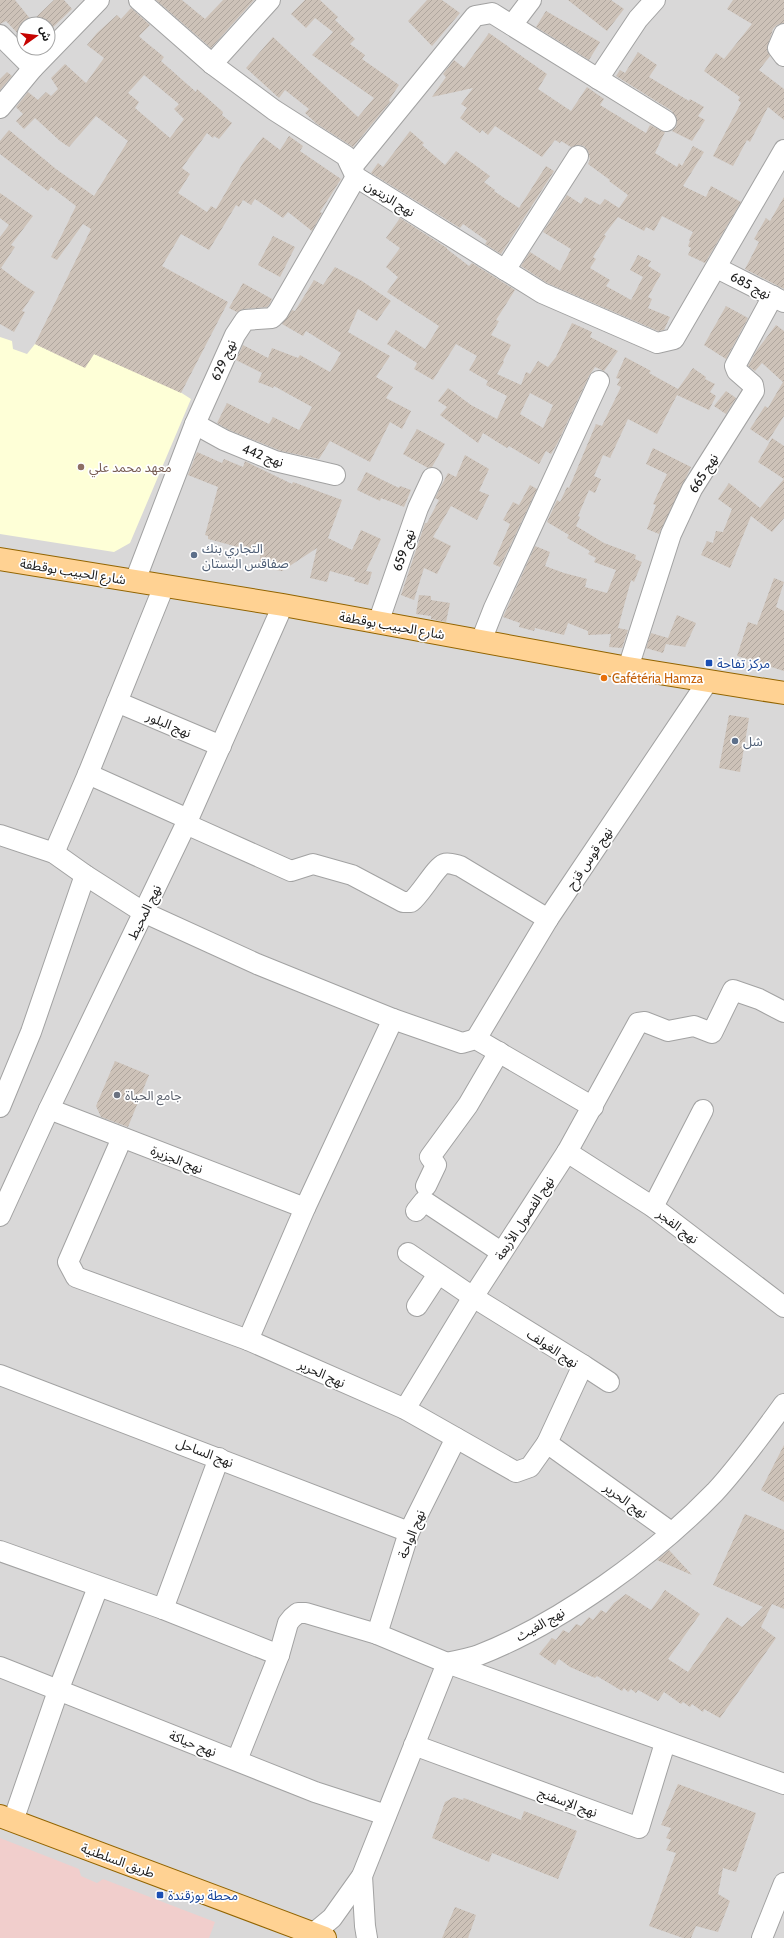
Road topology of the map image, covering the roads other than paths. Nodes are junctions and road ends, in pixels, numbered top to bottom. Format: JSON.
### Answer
{"nodes":[{"id":1,"x":99,"y":0,"type":"edge"},
{"id":2,"x":139,"y":0,"type":"edge"},
{"id":3,"x":270,"y":0,"type":"edge"},
{"id":4,"x":530,"y":0,"type":"edge"},
{"id":5,"x":655,"y":0,"type":"edge"},
{"id":6,"x":512,"y":25,"type":"junction"},
{"id":7,"x":784,"y":34,"type":"edge"},
{"id":8,"x":0,"y":35,"type":"edge"},
{"id":9,"x":784,"y":56,"type":"edge"},
{"id":10,"x":212,"y":64,"type":"junction"},
{"id":11,"x":33,"y":68,"type":"junction"},
{"id":12,"x":598,"y":79,"type":"junction"},
{"id":13,"x":0,"y":108,"type":"edge"},
{"id":14,"x":666,"y":121,"type":"dead end"},
{"id":15,"x":784,"y":150,"type":"edge"},
{"id":16,"x":578,"y":156,"type":"dead end"},
{"id":17,"x":354,"y":172,"type":"junction"},
{"id":18,"x":717,"y":268,"type":"junction"},
{"id":19,"x":505,"y":270,"type":"junction"},
{"id":20,"x":778,"y":299,"type":"edge"},
{"id":21,"x":599,"y":381,"type":"dead end"},
{"id":22,"x":195,"y":424,"type":"junction"},
{"id":23,"x":335,"y":475,"type":"dead end"},
{"id":24,"x":432,"y":478,"type":"dead end"},
{"id":25,"x":0,"y":559,"type":"edge"},
{"id":26,"x":135,"y":581,"type":"junction"},
{"id":27,"x":164,"y":586,"type":"junction"},
{"id":28,"x":283,"y":605,"type":"junction"},
{"id":29,"x":378,"y":623,"type":"junction"},
{"id":30,"x":481,"y":641,"type":"junction"},
{"id":31,"x":628,"y":668,"type":"junction"},
{"id":32,"x":708,"y":681,"type":"junction"},
{"id":33,"x":784,"y":693,"type":"edge"},
{"id":34,"x":117,"y":702,"type":"junction"},
{"id":35,"x":221,"y":746,"type":"junction"},
{"id":36,"x":88,"y":774,"type":"junction"},
{"id":37,"x":187,"y":821,"type":"junction"},
{"id":38,"x":0,"y":835,"type":"edge"},
{"id":39,"x":54,"y":853,"type":"junction"},
{"id":40,"x":85,"y":875,"type":"junction"},
{"id":41,"x":143,"y":912,"type":"junction"},
{"id":42,"x":548,"y":919,"type":"junction"},
{"id":43,"x":784,"y":1012,"type":"edge"},
{"id":44,"x":393,"y":1019,"type":"junction"},
{"id":45,"x":476,"y":1039,"type":"junction"},
{"id":46,"x":499,"y":1052,"type":"junction"},
{"id":47,"x":0,"y":1107,"type":"edge"},
{"id":48,"x":593,"y":1108,"type":"junction"},
{"id":49,"x":49,"y":1109,"type":"junction"},
{"id":50,"x":703,"y":1110,"type":"dead end"},
{"id":51,"x":122,"y":1138,"type":"junction"},
{"id":52,"x":567,"y":1152,"type":"junction"},
{"id":53,"x":426,"y":1186,"type":"dead end"},
{"id":54,"x":305,"y":1208,"type":"junction"},
{"id":55,"x":654,"y":1208,"type":"junction"},
{"id":56,"x":416,"y":1211,"type":"dead end"},
{"id":57,"x":0,"y":1216,"type":"edge"},
{"id":58,"x":501,"y":1252,"type":"junction"},
{"id":59,"x":408,"y":1253,"type":"dead end"},
{"id":60,"x":438,"y":1274,"type":"junction"},
{"id":61,"x":473,"y":1297,"type":"junction"},
{"id":62,"x":417,"y":1306,"type":"dead end"},
{"id":63,"x":784,"y":1307,"type":"edge"},
{"id":64,"x":248,"y":1340,"type":"junction"},
{"id":65,"x":582,"y":1365,"type":"junction"},
{"id":66,"x":0,"y":1375,"type":"edge"},
{"id":67,"x":609,"y":1382,"type":"dead end"},
{"id":68,"x":784,"y":1404,"type":"edge"},
{"id":69,"x":405,"y":1409,"type":"junction"},
{"id":70,"x":456,"y":1438,"type":"junction"},
{"id":71,"x":548,"y":1443,"type":"junction"},
{"id":72,"x":219,"y":1458,"type":"junction"},
{"id":73,"x":409,"y":1532,"type":"junction"},
{"id":74,"x":672,"y":1532,"type":"junction"},
{"id":75,"x":0,"y":1551,"type":"edge"},
{"id":76,"x":98,"y":1587,"type":"junction"},
{"id":77,"x":163,"y":1609,"type":"junction"},
{"id":78,"x":377,"y":1634,"type":"junction"},
{"id":79,"x":279,"y":1655,"type":"junction"},
{"id":80,"x":447,"y":1663,"type":"junction"},
{"id":81,"x":0,"y":1667,"type":"edge"},
{"id":82,"x":58,"y":1691,"type":"junction"},
{"id":83,"x":665,"y":1742,"type":"junction"},
{"id":84,"x":414,"y":1745,"type":"junction"},
{"id":85,"x":237,"y":1760,"type":"junction"},
{"id":86,"x":784,"y":1784,"type":"edge"},
{"id":87,"x":386,"y":1815,"type":"junction"},
{"id":88,"x":6,"y":1819,"type":"edge"},
{"id":89,"x":362,"y":1876,"type":"junction"},
{"id":90,"x":784,"y":1883,"type":"edge"},
{"id":91,"x":319,"y":1936,"type":"edge"},
{"id":92,"x":367,"y":1938,"type":"edge"},
{"id":93,"x":762,"y":1938,"type":"edge"}],
"edges":[{"from":1,"to":11,"type":"street"},
{"from":2,"to":10,"type":"street","name":"نهج الزيتون"},
{"from":3,"to":10,"type":"street"},
{"from":4,"to":6,"type":"street"},
{"from":5,"to":12,"type":"street"},
{"from":6,"to":12,"type":"street"},
{"from":6,"to":17,"type":"street"},
{"from":7,"to":9,"type":"street"},
{"from":8,"to":11,"type":"street"},
{"from":10,"to":17,"type":"street","name":"نهج الزيتون"},
{"from":11,"to":13,"type":"street"},
{"from":12,"to":14,"type":"street"},
{"from":15,"to":18,"type":"street"},
{"from":16,"to":19,"type":"street"},
{"from":17,"to":19,"type":"street","name":"نهج الزيتون"},
{"from":17,"to":22,"type":"street","name":"نهج 629"},
{"from":18,"to":19,"type":"street","name":"نهج الزيتون"},
{"from":18,"to":20,"type":"street","name":"نهج 685"},
{"from":20,"to":31,"type":"street","name":"نهج 665"},
{"from":21,"to":30,"type":"street"},
{"from":22,"to":23,"type":"street","name":"نهج 442"},
{"from":22,"to":26,"type":"street","name":"نهج 629"},
{"from":24,"to":29,"type":"street","name":"نهج 659"},
{"from":25,"to":26,"type":"main road","name":"شارع الحبيب بوقطفة"},
{"from":26,"to":27,"type":"main road","name":"شارع الحبيب بوقطفة"},
{"from":27,"to":28,"type":"main road","name":"شارع الحبيب بوقطفة"},
{"from":27,"to":34,"type":"street"},
{"from":28,"to":29,"type":"main road","name":"شارع الحبيب بوقطفة"},
{"from":28,"to":35,"type":"street","name":"نهج المحيط"},
{"from":29,"to":30,"type":"main road","name":"شارع الحبيب بوقطفة"},
{"from":30,"to":31,"type":"main road","name":"شارع الحبيب بوقطفة"},
{"from":31,"to":32,"type":"main road","name":"شارع الحبيب بوقطفة"},
{"from":32,"to":33,"type":"main road","name":"شارع الحبيب بوقطفة"},
{"from":32,"to":42,"type":"street","name":"نهج قوس قزح"},
{"from":34,"to":35,"type":"street","name":"نهج البلور"},
{"from":34,"to":36,"type":"street"},
{"from":35,"to":37,"type":"street","name":"نهج المحيط"},
{"from":36,"to":37,"type":"street"},
{"from":36,"to":39,"type":"street"},
{"from":37,"to":41,"type":"street","name":"نهج المحيط"},
{"from":37,"to":42,"type":"street"},
{"from":38,"to":39,"type":"street"},
{"from":39,"to":40,"type":"street"},
{"from":40,"to":41,"type":"street"},
{"from":40,"to":47,"type":"street"},
{"from":41,"to":44,"type":"street"},
{"from":41,"to":49,"type":"street","name":"نهج المحيط"},
{"from":42,"to":45,"type":"street","name":"نهج قوس قزح"},
{"from":43,"to":48,"type":"street","name":"نهج الفصول الأربعة"},
{"from":44,"to":45,"type":"street"},
{"from":44,"to":54,"type":"street"},
{"from":45,"to":46,"type":"street"},
{"from":46,"to":48,"type":"street"},
{"from":46,"to":53,"type":"street"},
{"from":48,"to":52,"type":"street","name":"نهج الفصول الأربعة"},
{"from":49,"to":51,"type":"street","name":"نهج الجزيرة"},
{"from":49,"to":57,"type":"street","name":"نهج المحيط"},
{"from":50,"to":55,"type":"street"},
{"from":51,"to":54,"type":"street","name":"نهج الجزيرة"},
{"from":51,"to":64,"type":"street","name":"نهج الحرير"},
{"from":52,"to":55,"type":"street","name":"نهج الفجر"},
{"from":52,"to":58,"type":"street","name":"نهج الفصول الأربعة"},
{"from":54,"to":64,"type":"street"},
{"from":55,"to":63,"type":"street","name":"نهج الفجر"},
{"from":56,"to":58,"type":"street"},
{"from":58,"to":61,"type":"street","name":"نهج الفصول الأربعة"},
{"from":59,"to":60,"type":"street","name":"نهج الغولف"},
{"from":60,"to":61,"type":"street","name":"نهج الغولف"},
{"from":60,"to":62,"type":"street"},
{"from":61,"to":65,"type":"street","name":"نهج الغولف"},
{"from":61,"to":69,"type":"street","name":"نهج الفصول الأربعة"},
{"from":64,"to":69,"type":"street","name":"نهج الحرير"},
{"from":65,"to":67,"type":"street"},
{"from":65,"to":71,"type":"street","name":"نهج الغولف"},
{"from":66,"to":72,"type":"street","name":"نهج الساحل"},
{"from":68,"to":74,"type":"street","name":"نهج الغيث"},
{"from":69,"to":70,"type":"street","name":"نهج الحرير"},
{"from":70,"to":71,"type":"street","name":"نهج الحرير"},
{"from":70,"to":73,"type":"street","name":"نهج الواحة"},
{"from":71,"to":74,"type":"street","name":"نهج الحرير"},
{"from":72,"to":73,"type":"street","name":"نهج الساحل"},
{"from":72,"to":77,"type":"street"},
{"from":73,"to":78,"type":"street","name":"نهج الواحة"},
{"from":74,"to":80,"type":"street","name":"نهج الغيث"},
{"from":75,"to":76,"type":"street"},
{"from":76,"to":77,"type":"street"},
{"from":76,"to":82,"type":"street"},
{"from":77,"to":79,"type":"street"},
{"from":78,"to":79,"type":"street"},
{"from":78,"to":80,"type":"street"},
{"from":79,"to":85,"type":"street"},
{"from":80,"to":83,"type":"street"},
{"from":80,"to":84,"type":"street"},
{"from":81,"to":82,"type":"street","name":"نهج حياكة"},
{"from":82,"to":85,"type":"street","name":"نهج حياكة"},
{"from":82,"to":88,"type":"street"},
{"from":83,"to":84,"type":"street","name":"نهج الإسفنج"},
{"from":83,"to":86,"type":"street"},
{"from":84,"to":87,"type":"street"},
{"from":85,"to":87,"type":"street","name":"نهج حياكة"},
{"from":87,"to":89,"type":"street"},
{"from":88,"to":91,"type":"main road","name":"طريق السلطنية"},
{"from":89,"to":91,"type":"street"},
{"from":89,"to":92,"type":"street"},
{"from":90,"to":93,"type":"street"}]}
